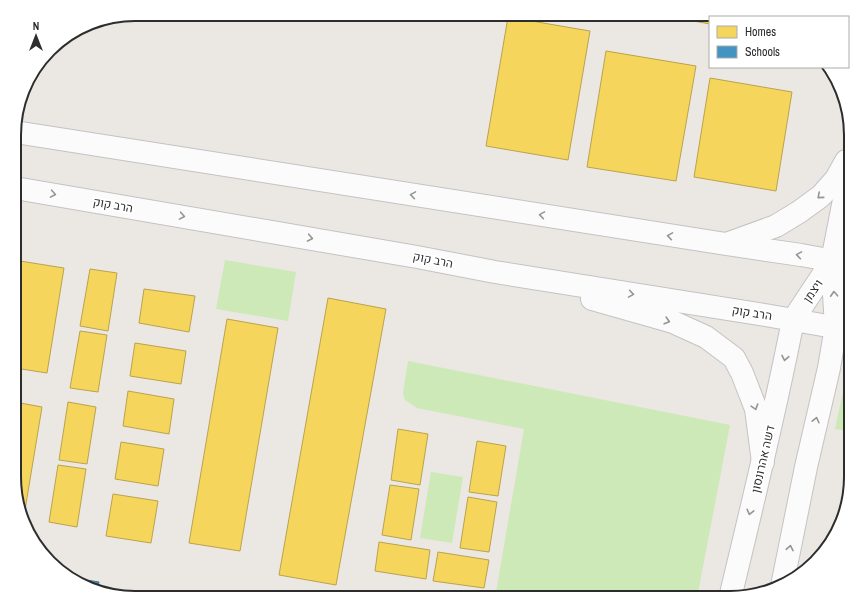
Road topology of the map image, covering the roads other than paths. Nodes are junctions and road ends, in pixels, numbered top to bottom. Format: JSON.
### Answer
{"nodes":[{"id":1,"x":21,"y":133,"type":"edge"},
{"id":2,"x":844,"y":165,"type":"edge"},
{"id":3,"x":21,"y":189,"type":"edge"},
{"id":4,"x":844,"y":241,"type":"edge"},
{"id":5,"x":726,"y":244,"type":"junction"},
{"id":6,"x":842,"y":263,"type":"edge"},
{"id":7,"x":495,"y":272,"type":"junction"},
{"id":8,"x":793,"y":320,"type":"junction"},
{"id":9,"x":843,"y":328,"type":"edge"},
{"id":10,"x":763,"y":462,"type":"junction"},
{"id":11,"x":784,"y":577,"type":"edge"},
{"id":12,"x":732,"y":591,"type":"edge"}],
"edges":[{"from":5,"to":1,"type":"main road","one_way":true},
{"from":2,"to":5,"type":"main road","one_way":true},
{"from":3,"to":7,"type":"main road","name":"הרב קוק","one_way":true},
{"from":4,"to":6,"type":"main road","name":"ויצמן"},
{"from":6,"to":5,"type":"main road","one_way":true},
{"from":6,"to":8,"type":"main road","name":"ויצמן"},
{"from":9,"to":6,"type":"main road","name":"ויצמן","one_way":true},
{"from":7,"to":8,"type":"main road","name":"הרב קוק","one_way":true},
{"from":7,"to":10,"type":"main road","one_way":true},
{"from":8,"to":9,"type":"main road","name":"הרב קוק"},
{"from":8,"to":10,"type":"main road","name":"דשה אהרונסון","one_way":true},
{"from":11,"to":9,"type":"main road","one_way":true},
{"from":10,"to":12,"type":"main road","name":"דשה אהרונסון","one_way":true}]}
